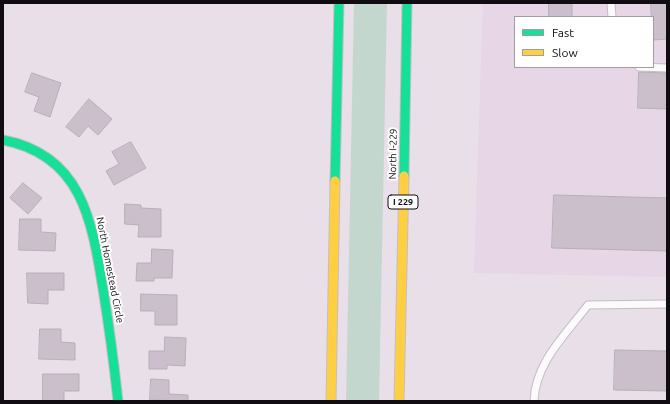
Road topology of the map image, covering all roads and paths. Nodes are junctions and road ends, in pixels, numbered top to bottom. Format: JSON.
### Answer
{"nodes":[{"id":1,"x":339,"y":3,"type":"edge"},
{"id":2,"x":407,"y":3,"type":"edge"},
{"id":3,"x":611,"y":3,"type":"edge"},
{"id":4,"x":612,"y":16,"type":"edge"},
{"id":5,"x":654,"y":68,"type":"edge"},
{"id":6,"x":667,"y":68,"type":"edge"},
{"id":7,"x":3,"y":140,"type":"edge"},
{"id":8,"x":667,"y":304,"type":"edge"},
{"id":9,"x":118,"y":401,"type":"edge"},
{"id":10,"x":331,"y":401,"type":"edge"},
{"id":11,"x":399,"y":401,"type":"edge"},
{"id":12,"x":534,"y":401,"type":"edge"}],
"edges":[{"from":1,"to":10,"type":"main road"},
{"from":2,"to":11,"type":"main road","name":"North I-229","number":"I 229"},
{"from":3,"to":4,"type":"lane"},
{"from":5,"to":6,"type":"lane"},
{"from":7,"to":9,"type":"main road","name":"North Homestead Circle"},
{"from":8,"to":12,"type":"lane"}]}
